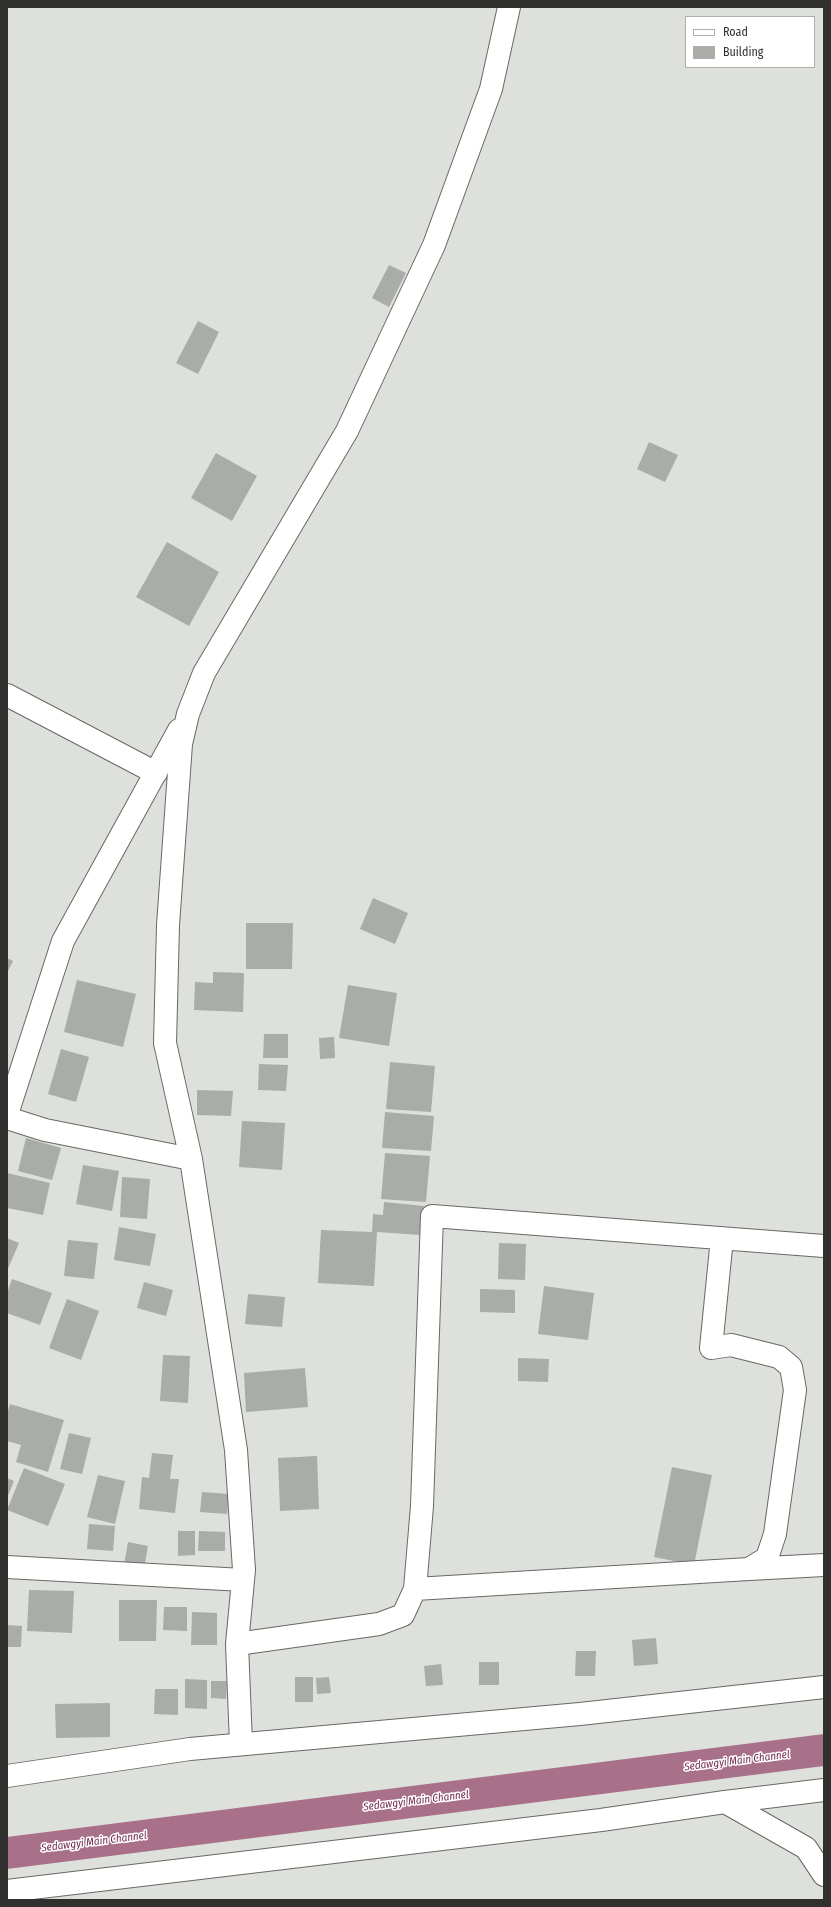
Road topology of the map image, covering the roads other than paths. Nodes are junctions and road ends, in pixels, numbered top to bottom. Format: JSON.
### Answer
{"nodes":[{"id":1,"x":509,"y":7,"type":"edge"},
{"id":2,"x":7,"y":695,"type":"edge"},
{"id":3,"x":188,"y":714,"type":"junction"},
{"id":4,"x":156,"y":773,"type":"junction"},
{"id":5,"x":7,"y":1114,"type":"edge"},
{"id":6,"x":7,"y":1118,"type":"edge"},
{"id":7,"x":192,"y":1159,"type":"junction"},
{"id":8,"x":722,"y":1238,"type":"junction"},
{"id":9,"x":824,"y":1246,"type":"edge"},
{"id":10,"x":824,"y":1565,"type":"edge"},
{"id":11,"x":7,"y":1567,"type":"edge"},
{"id":12,"x":749,"y":1569,"type":"junction"},
{"id":13,"x":243,"y":1580,"type":"junction"},
{"id":14,"x":414,"y":1589,"type":"junction"},
{"id":15,"x":238,"y":1644,"type":"junction"},
{"id":16,"x":824,"y":1686,"type":"edge"},
{"id":17,"x":242,"y":1744,"type":"junction"},
{"id":18,"x":7,"y":1776,"type":"edge"},
{"id":19,"x":824,"y":1790,"type":"edge"},
{"id":20,"x":725,"y":1802,"type":"junction"},
{"id":21,"x":824,"y":1875,"type":"edge"},
{"id":22,"x":7,"y":1891,"type":"edge"}],
"edges":[{"from":1,"to":3,"type":"street"},
{"from":2,"to":4,"type":"street"},
{"from":3,"to":4,"type":"street"},
{"from":3,"to":7,"type":"street"},
{"from":4,"to":5,"type":"street"},
{"from":6,"to":7,"type":"street"},
{"from":7,"to":13,"type":"street"},
{"from":8,"to":9,"type":"street"},
{"from":8,"to":12,"type":"street"},
{"from":8,"to":14,"type":"street"},
{"from":10,"to":12,"type":"street"},
{"from":11,"to":13,"type":"street"},
{"from":12,"to":14,"type":"street"},
{"from":13,"to":15,"type":"street"},
{"from":14,"to":15,"type":"street"},
{"from":15,"to":17,"type":"street"},
{"from":16,"to":17,"type":"street"},
{"from":17,"to":18,"type":"street"},
{"from":19,"to":20,"type":"street"},
{"from":20,"to":21,"type":"street"},
{"from":20,"to":22,"type":"street"}]}
